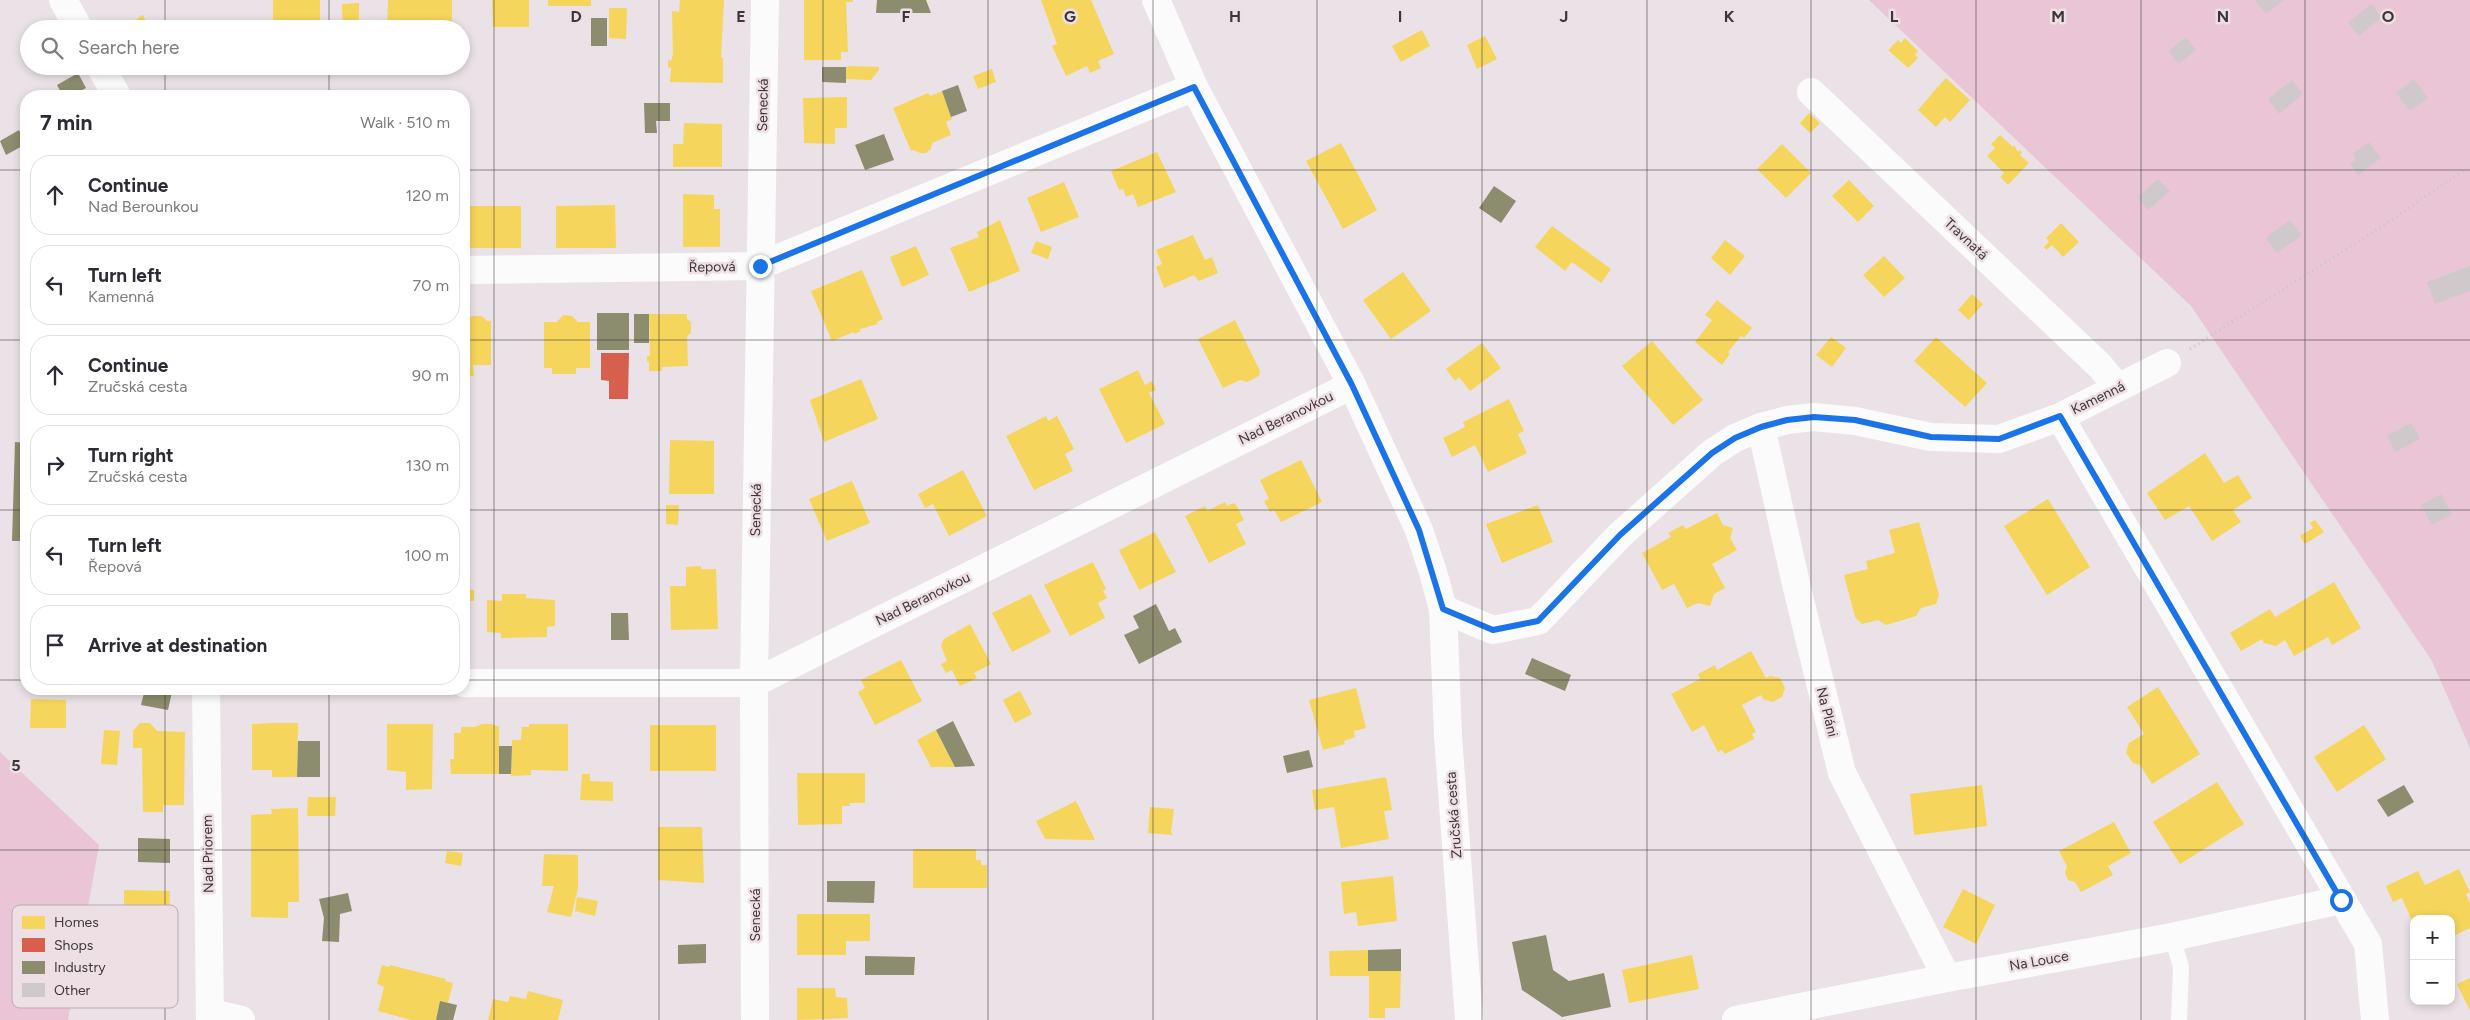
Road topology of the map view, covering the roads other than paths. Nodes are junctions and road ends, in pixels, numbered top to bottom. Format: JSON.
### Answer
{"nodes":[{"id":1,"x":63,"y":0,"type":"edge"},
{"id":2,"x":765,"y":0,"type":"edge"},
{"id":3,"x":1156,"y":0,"type":"edge"},
{"id":4,"x":74,"y":20,"type":"edge"},
{"id":5,"x":105,"y":75,"type":"edge"},
{"id":6,"x":1194,"y":87,"type":"junction"},
{"id":7,"x":114,"y":90,"type":"edge"},
{"id":8,"x":1811,"y":92,"type":"dead end"},
{"id":9,"x":760,"y":266,"type":"junction"},
{"id":10,"x":470,"y":270,"type":"edge"},
{"id":11,"x":2167,"y":363,"type":"road end"},
{"id":12,"x":1352,"y":385,"type":"junction"},
{"id":13,"x":2118,"y":388,"type":"junction"},
{"id":14,"x":2060,"y":416,"type":"junction"},
{"id":15,"x":1761,"y":427,"type":"junction"},
{"id":16,"x":1443,"y":609,"type":"junction"},
{"id":17,"x":754,"y":682,"type":"junction"},
{"id":18,"x":470,"y":683,"type":"edge"},
{"id":19,"x":206,"y":695,"type":"edge"},
{"id":20,"x":2341,"y":900,"type":"junction"},
{"id":21,"x":2172,"y":937,"type":"junction"},
{"id":22,"x":1947,"y":978,"type":"junction"},
{"id":23,"x":210,"y":1016,"type":"edge"},
{"id":24,"x":241,"y":1020,"type":"edge"},
{"id":25,"x":755,"y":1020,"type":"edge"},
{"id":26,"x":1469,"y":1020,"type":"edge"},
{"id":27,"x":1736,"y":1020,"type":"edge"},
{"id":28,"x":2178,"y":1020,"type":"edge"},
{"id":29,"x":2375,"y":1020,"type":"edge"}],
"edges":[{"from":1,"to":4,"type":"street"},
{"from":2,"to":9,"type":"street","name":"Senecká"},
{"from":3,"to":6,"type":"street","name":"Zručská cesta"},
{"from":5,"to":7,"type":"street"},
{"from":6,"to":9,"type":"street","name":"Řepová"},
{"from":6,"to":12,"type":"street","name":"Zručská cesta"},
{"from":8,"to":13,"type":"street","name":"Travnatá"},
{"from":9,"to":10,"type":"street","name":"Řepová"},
{"from":9,"to":17,"type":"street","name":"Senecká"},
{"from":11,"to":13,"type":"street","name":"Kamenná"},
{"from":12,"to":16,"type":"street","name":"Zručská cesta"},
{"from":12,"to":17,"type":"street","name":"Nad Beranovkou"},
{"from":13,"to":14,"type":"street","name":"Kamenná"},
{"from":14,"to":15,"type":"street","name":"Kamenná"},
{"from":14,"to":20,"type":"street"},
{"from":15,"to":16,"type":"street"},
{"from":15,"to":22,"type":"street","name":"Na Pláni"},
{"from":16,"to":26,"type":"street","name":"Zručská cesta"},
{"from":17,"to":18,"type":"street","name":"Nad Beranovkou"},
{"from":17,"to":25,"type":"street","name":"Senecká"},
{"from":19,"to":23,"type":"street","name":"Nad Priorem"},
{"from":20,"to":21,"type":"street","name":"Na Louce"},
{"from":20,"to":29,"type":"street"},
{"from":21,"to":22,"type":"street","name":"Na Louce"},
{"from":21,"to":28,"type":"lane"},
{"from":22,"to":27,"type":"street","name":"Na Louce"},
{"from":23,"to":24,"type":"street"}]}
